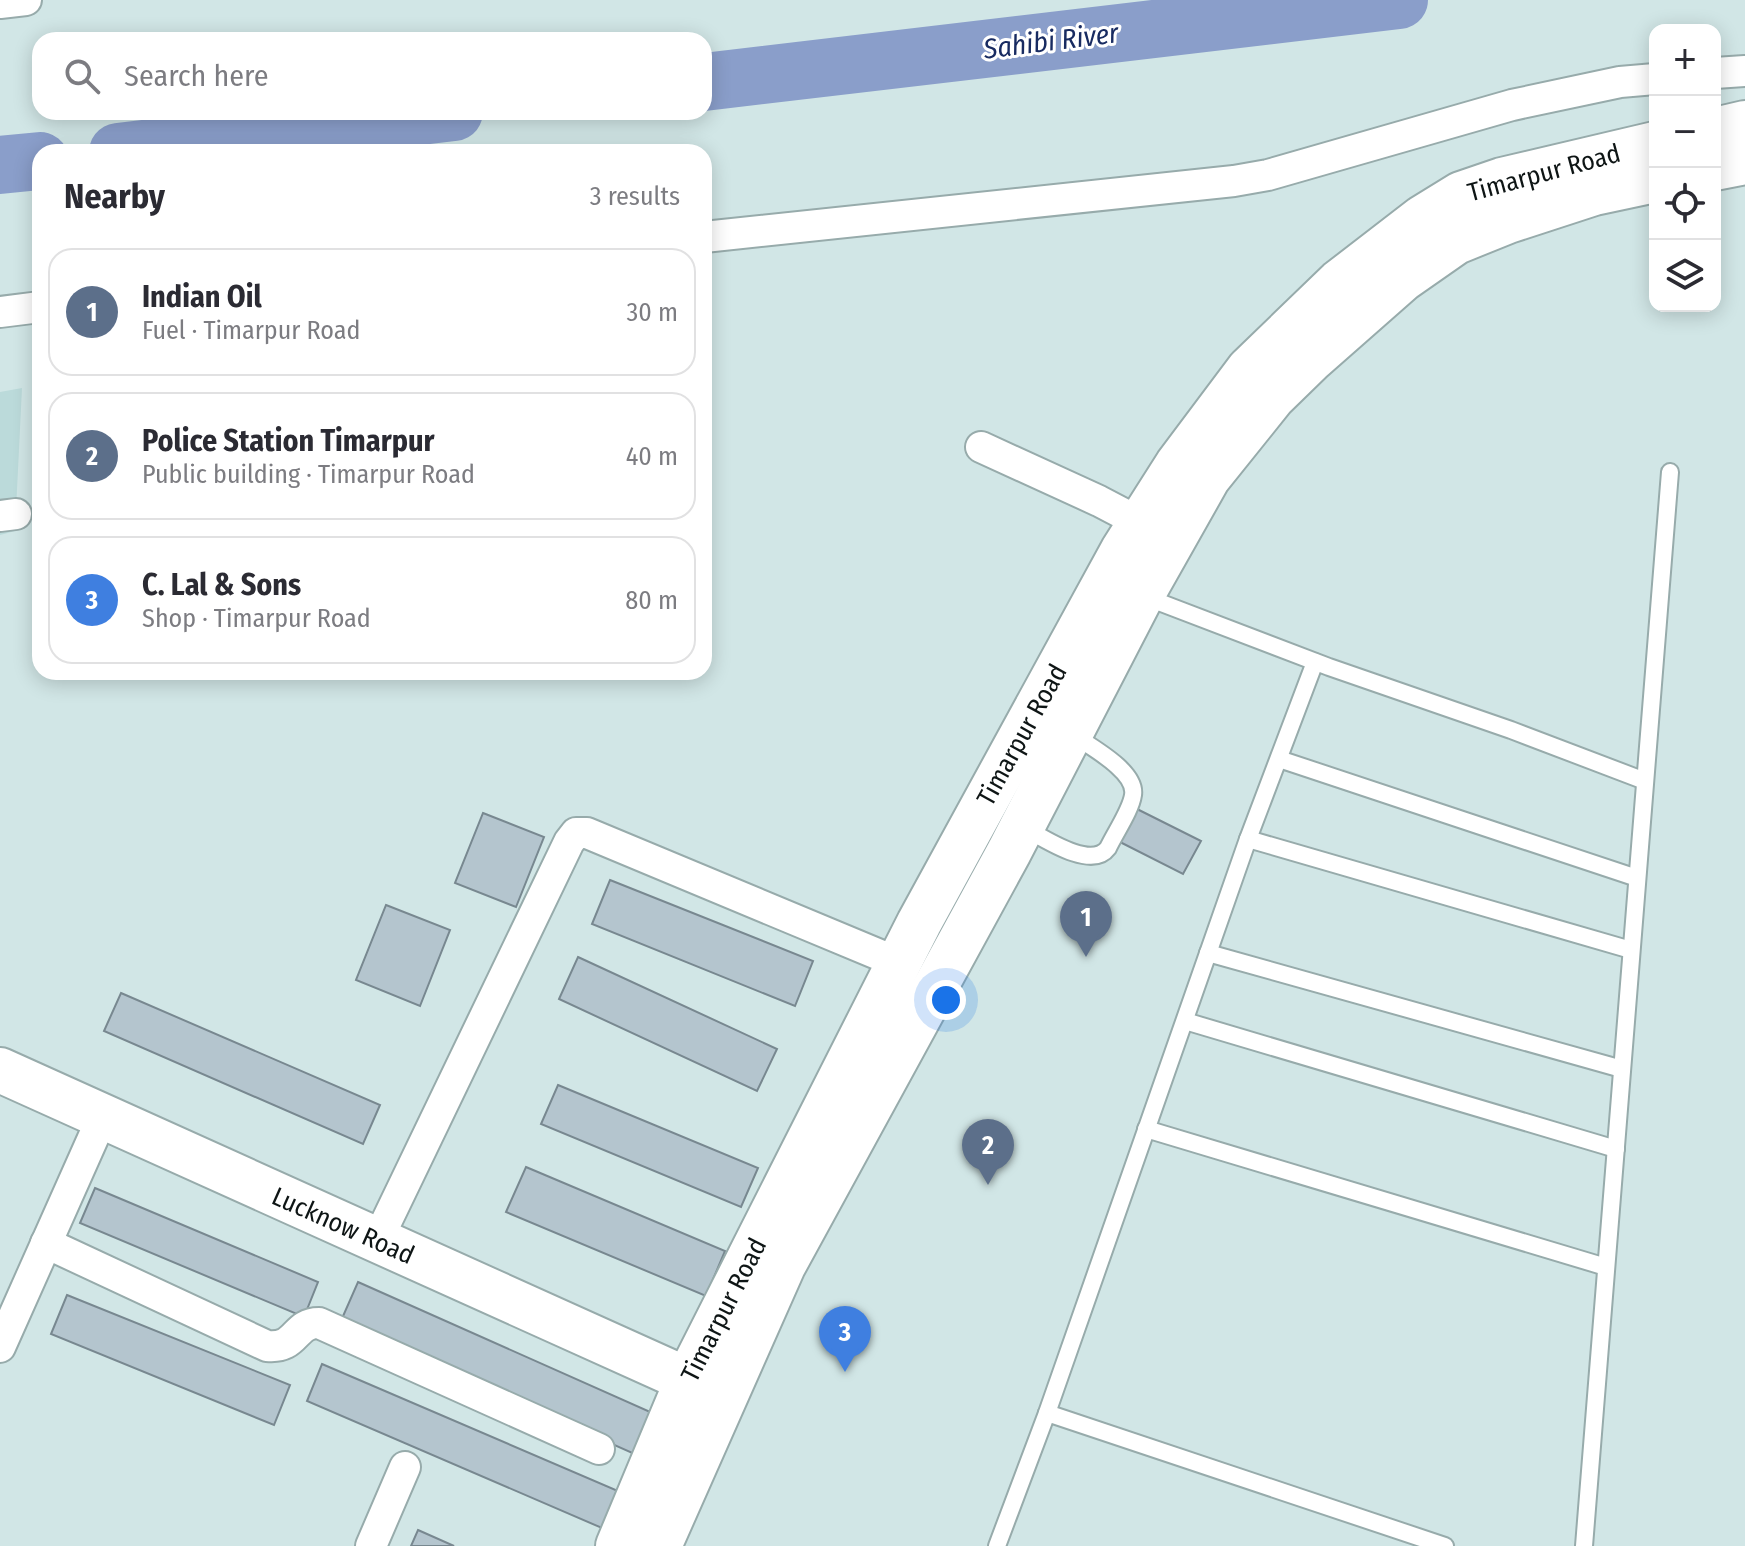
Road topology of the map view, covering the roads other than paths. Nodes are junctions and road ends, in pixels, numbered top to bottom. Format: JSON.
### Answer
{"nodes":[{"id":1,"x":26,"y":0,"type":"edge"},
{"id":2,"x":0,"y":3,"type":"edge"},
{"id":3,"x":1745,"y":71,"type":"edge"},
{"id":4,"x":1721,"y":73,"type":"edge"},
{"id":5,"x":1649,"y":80,"type":"edge"},
{"id":6,"x":1745,"y":123,"type":"edge"},
{"id":7,"x":1721,"y":129,"type":"edge"},
{"id":8,"x":1649,"y":145,"type":"edge"},
{"id":9,"x":1745,"y":162,"type":"edge"},
{"id":10,"x":1721,"y":167,"type":"edge"},
{"id":11,"x":1649,"y":181,"type":"edge"},
{"id":12,"x":712,"y":236,"type":"edge"},
{"id":13,"x":32,"y":308,"type":"edge"},
{"id":14,"x":0,"y":312,"type":"edge"},
{"id":15,"x":981,"y":447,"type":"dead end"},
{"id":16,"x":1670,"y":472,"type":"dead end"},
{"id":17,"x":1141,"y":523,"type":"junction"},
{"id":18,"x":1124,"y":587,"type":"junction"},
{"id":19,"x":1315,"y":662,"type":"junction"},
{"id":20,"x":1070,"y":733,"type":"junction"},
{"id":21,"x":1279,"y":759,"type":"junction"},
{"id":22,"x":1645,"y":781,"type":"junction"},
{"id":23,"x":1022,"y":826,"type":"junction"},
{"id":24,"x":1248,"y":839,"type":"junction"},
{"id":25,"x":1637,"y":878,"type":"junction"},
{"id":26,"x":1631,"y":950,"type":"junction"},
{"id":27,"x":1208,"y":953,"type":"junction"},
{"id":28,"x":899,"y":963,"type":"junction"},
{"id":29,"x":1185,"y":1021,"type":"junction"},
{"id":30,"x":1622,"y":1069,"type":"junction"},
{"id":31,"x":0,"y":1070,"type":"edge"},
{"id":32,"x":102,"y":1118,"type":"junction"},
{"id":33,"x":1146,"y":1129,"type":"junction"},
{"id":34,"x":1616,"y":1149,"type":"junction"},
{"id":35,"x":377,"y":1241,"type":"junction"},
{"id":36,"x":46,"y":1243,"type":"junction"},
{"id":37,"x":1606,"y":1267,"type":"junction"},
{"id":38,"x":0,"y":1347,"type":"edge"},
{"id":39,"x":706,"y":1389,"type":"junction"},
{"id":40,"x":1047,"y":1413,"type":"junction"},
{"id":41,"x":599,"y":1449,"type":"dead end"},
{"id":42,"x":405,"y":1467,"type":"dead end"},
{"id":43,"x":371,"y":1546,"type":"edge"},
{"id":44,"x":618,"y":1546,"type":"edge"},
{"id":45,"x":659,"y":1546,"type":"edge"},
{"id":46,"x":997,"y":1546,"type":"edge"},
{"id":47,"x":1445,"y":1546,"type":"edge"},
{"id":48,"x":1584,"y":1546,"type":"edge"}],
"edges":[{"from":1,"to":2,"type":"street"},
{"from":3,"to":4,"type":"street"},
{"from":5,"to":12,"type":"street"},
{"from":6,"to":7,"type":"street"},
{"from":8,"to":17,"type":"street","name":"Timarpur Road"},
{"from":9,"to":10,"type":"street"},
{"from":11,"to":18,"type":"street","name":"Timarpur Road"},
{"from":13,"to":14,"type":"street"},
{"from":15,"to":17,"type":"street"},
{"from":16,"to":22,"type":"lane"},
{"from":17,"to":18,"type":"street","name":"Timarpur Road"},
{"from":18,"to":19,"type":"lane"},
{"from":18,"to":20,"type":"street","name":"Timarpur Road"},
{"from":18,"to":28,"type":"street","name":"Timarpur Road"},
{"from":19,"to":21,"type":"lane"},
{"from":19,"to":22,"type":"lane"},
{"from":20,"to":23,"type":"street","name":"Timarpur Road"},
{"from":20,"to":23,"type":"lane"},
{"from":21,"to":24,"type":"lane"},
{"from":21,"to":25,"type":"lane"},
{"from":22,"to":25,"type":"lane"},
{"from":23,"to":39,"type":"street","name":"Timarpur Road"},
{"from":24,"to":26,"type":"lane"},
{"from":24,"to":27,"type":"lane"},
{"from":25,"to":26,"type":"lane"},
{"from":26,"to":30,"type":"lane"},
{"from":27,"to":29,"type":"lane"},
{"from":27,"to":30,"type":"lane"},
{"from":28,"to":35,"type":"street"},
{"from":28,"to":39,"type":"street","name":"Timarpur Road"},
{"from":29,"to":33,"type":"lane"},
{"from":29,"to":34,"type":"lane"},
{"from":30,"to":34,"type":"lane"},
{"from":31,"to":32,"type":"street","name":"Lucknow Road"},
{"from":32,"to":35,"type":"street","name":"Lucknow Road"},
{"from":32,"to":36,"type":"street"},
{"from":33,"to":37,"type":"lane"},
{"from":33,"to":40,"type":"lane"},
{"from":34,"to":37,"type":"lane"},
{"from":35,"to":39,"type":"street","name":"Lucknow Road"},
{"from":36,"to":38,"type":"street"},
{"from":36,"to":41,"type":"street"},
{"from":37,"to":48,"type":"lane"},
{"from":39,"to":44,"type":"street","name":"Timarpur Road"},
{"from":39,"to":45,"type":"street","name":"Timarpur Road"},
{"from":40,"to":46,"type":"lane"},
{"from":40,"to":47,"type":"lane"},
{"from":42,"to":43,"type":"street"}]}
